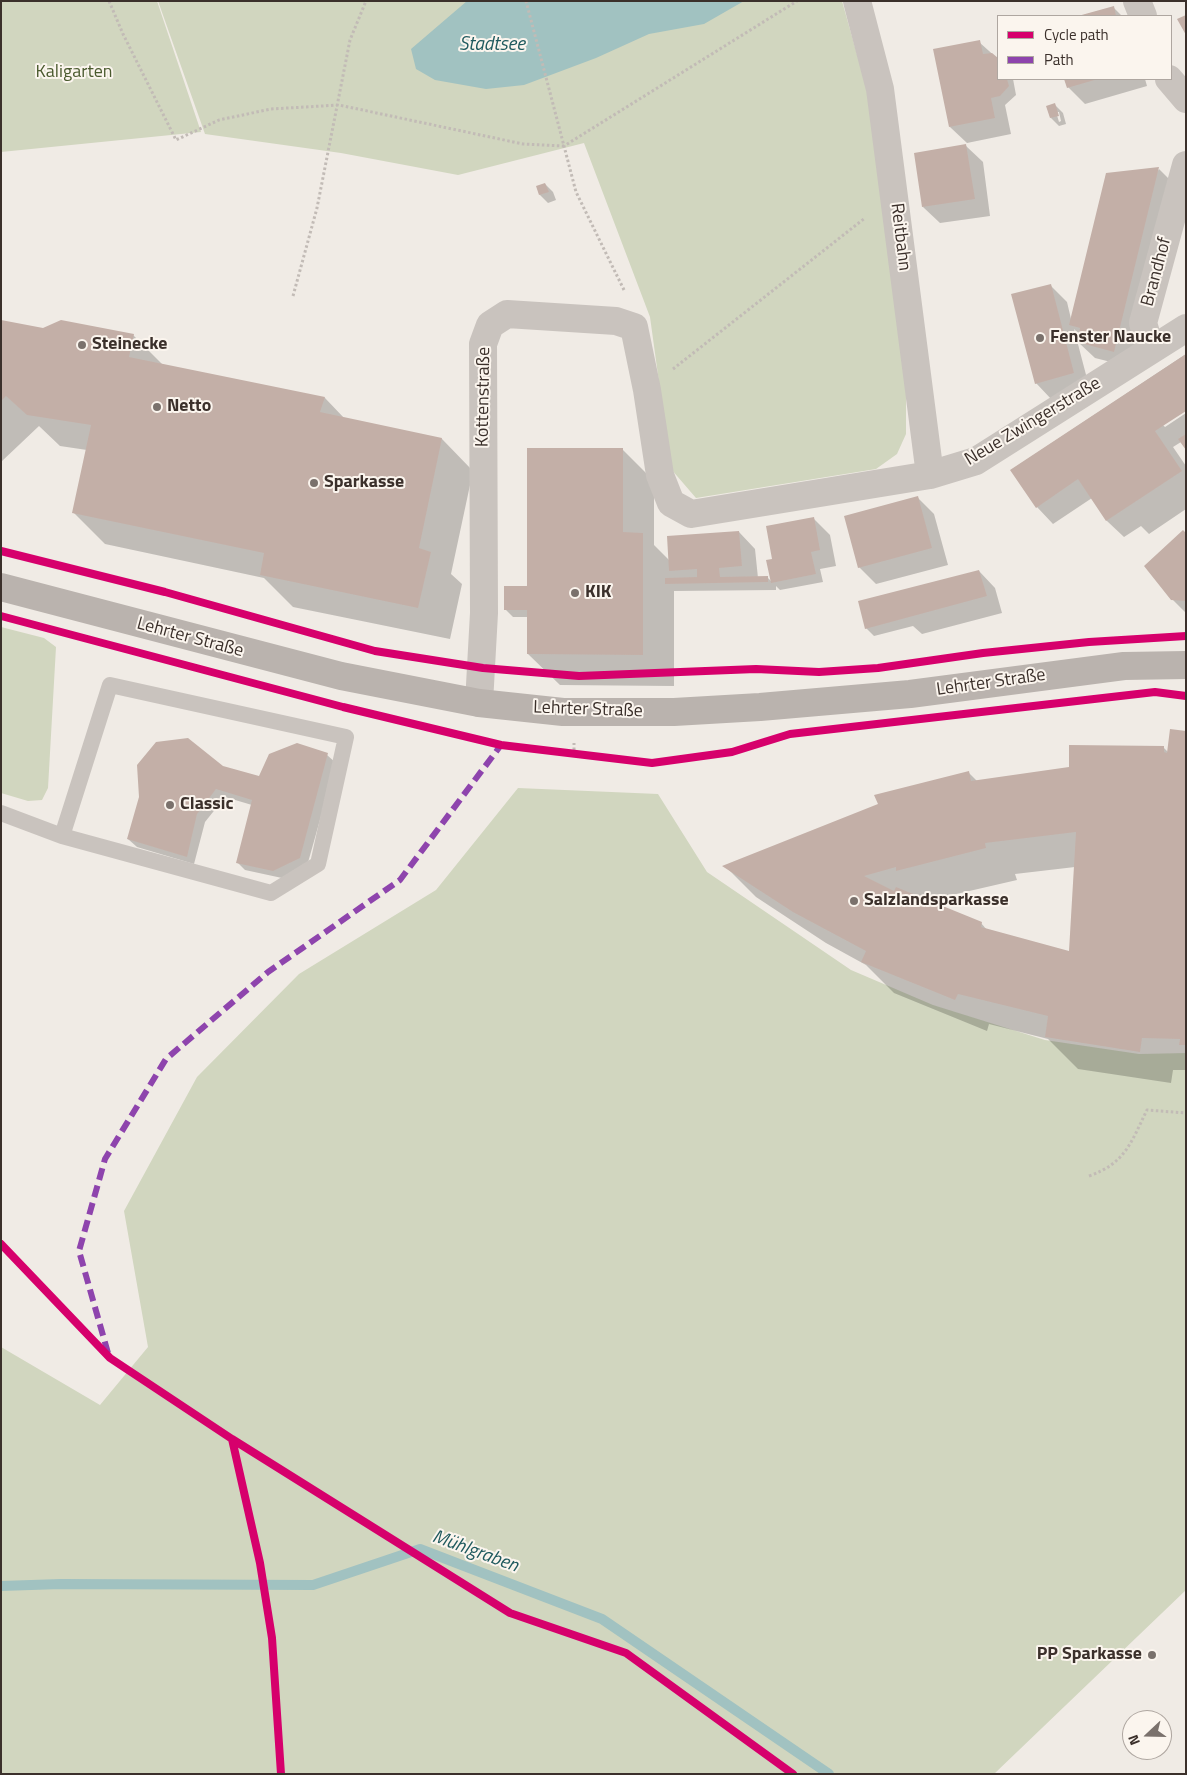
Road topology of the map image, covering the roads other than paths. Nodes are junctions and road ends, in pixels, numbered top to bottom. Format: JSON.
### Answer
{"nodes":[{"id":1,"x":857,"y":1,"type":"edge"},
{"id":2,"x":1137,"y":1,"type":"edge"},
{"id":3,"x":1143,"y":15,"type":"edge"},
{"id":4,"x":1170,"y":80,"type":"edge"},
{"id":5,"x":1186,"y":99,"type":"edge"},
{"id":6,"x":1186,"y":165,"type":"edge"},
{"id":7,"x":1186,"y":328,"type":"edge"},
{"id":8,"x":1151,"y":350,"type":"junction"},
{"id":9,"x":930,"y":476,"type":"junction"},
{"id":10,"x":691,"y":514,"type":"joint"},
{"id":11,"x":1,"y":587,"type":"edge"},
{"id":12,"x":1186,"y":666,"type":"edge"},
{"id":13,"x":479,"y":703,"type":"junction"},
{"id":14,"x":1,"y":813,"type":"edge"},
{"id":15,"x":62,"y":836,"type":"junction"}],
"edges":[{"from":1,"to":9,"type":"street","name":"Reitbahn"},
{"from":2,"to":3,"type":"street"},
{"from":4,"to":5,"type":"street"},
{"from":6,"to":8,"type":"street","name":"Brandhof"},
{"from":7,"to":8,"type":"street","name":"Neue Zwingerstraße"},
{"from":8,"to":9,"type":"street","name":"Neue Zwingerstraße"},
{"from":9,"to":10,"type":"street","name":"Neue Zwingerstraße"},
{"from":10,"to":13,"type":"street","name":"Kottenstraße"},
{"from":11,"to":13,"type":"main road","name":"Lehrter Straße"},
{"from":12,"to":13,"type":"main road","name":"Lehrter Straße"},
{"from":14,"to":15,"type":"lane"},
{"from":15,"to":15,"type":"lane"}]}
